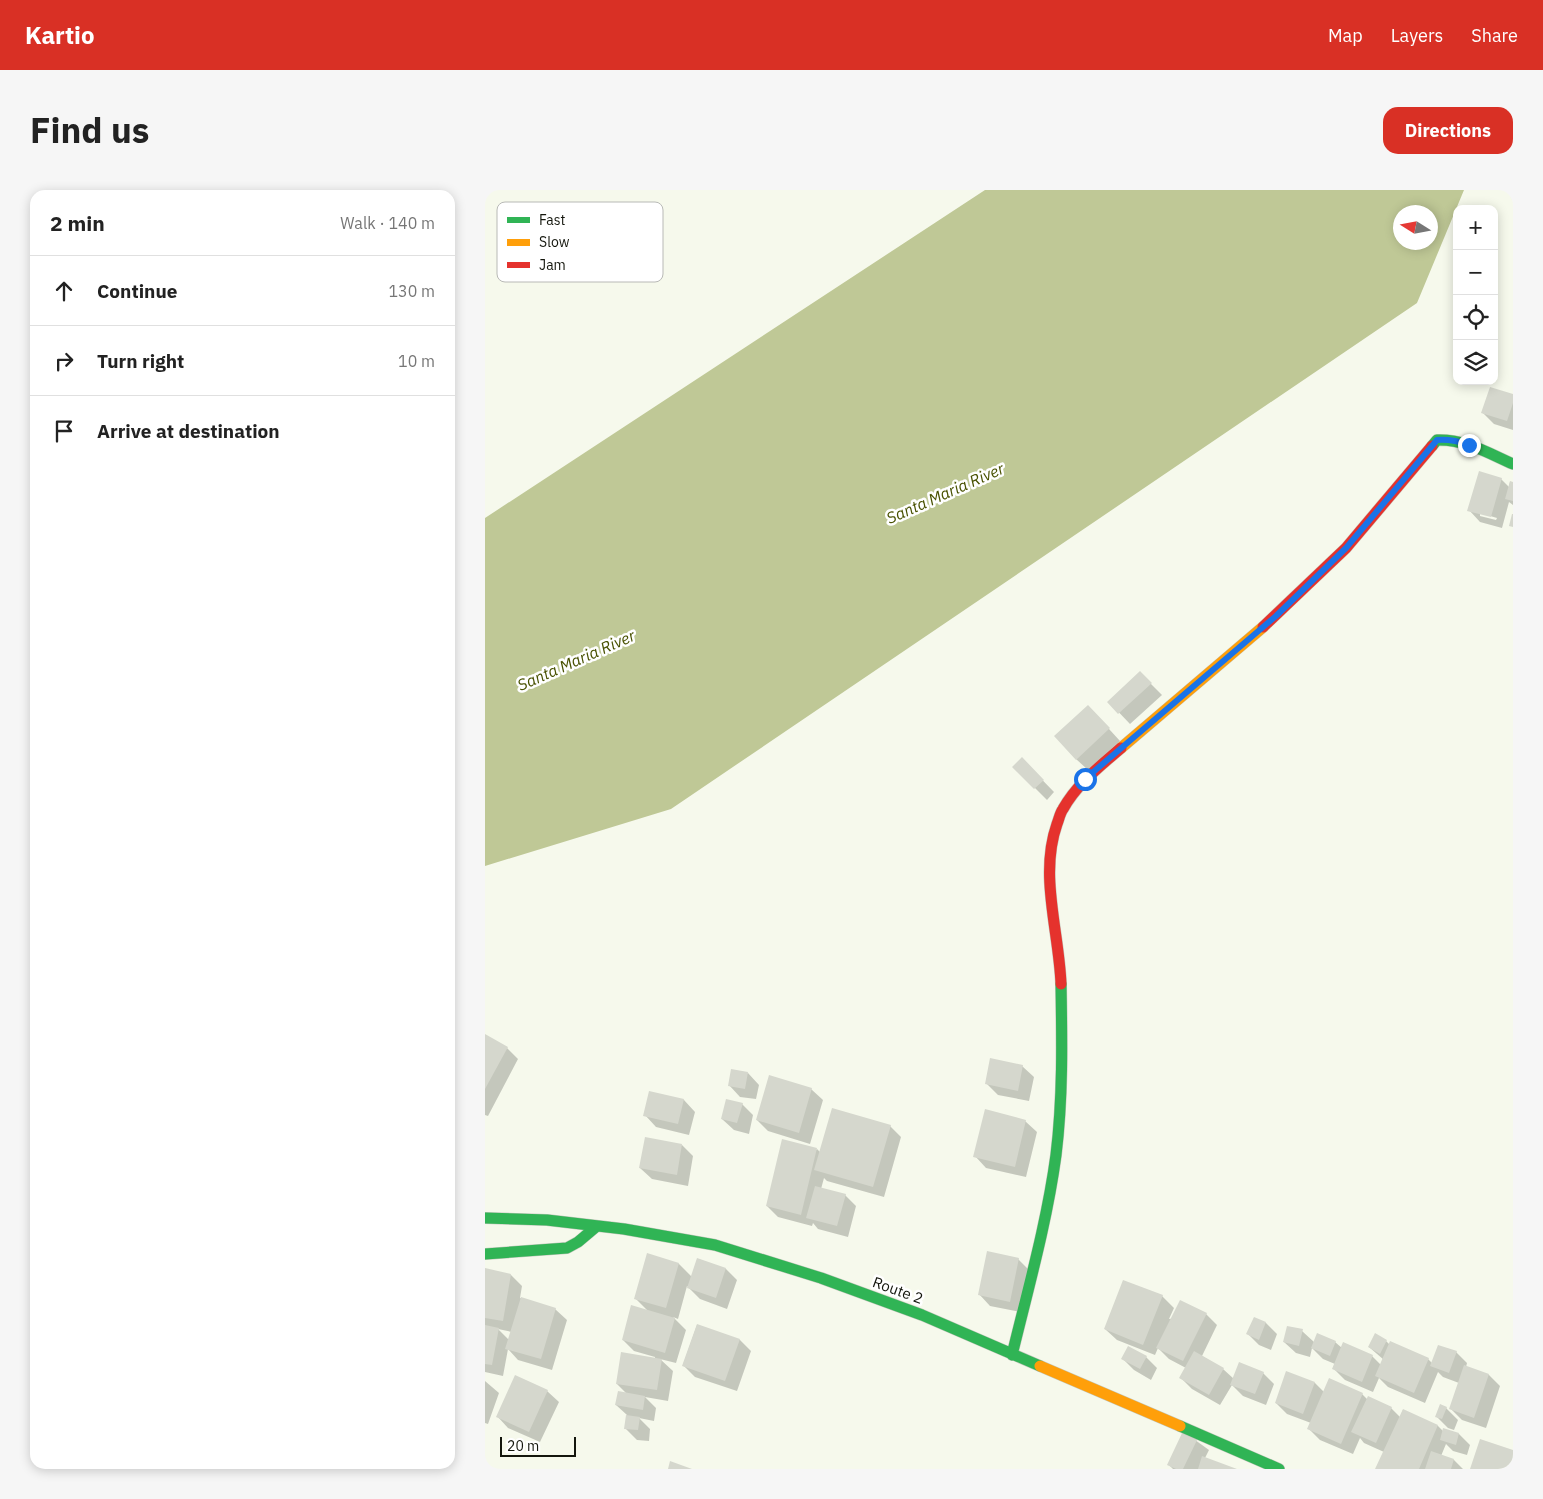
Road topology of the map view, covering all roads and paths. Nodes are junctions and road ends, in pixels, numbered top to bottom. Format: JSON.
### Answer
{"nodes":[{"id":1,"x":1513,"y":464,"type":"edge"},
{"id":2,"x":485,"y":1218,"type":"edge"},
{"id":3,"x":597,"y":1226,"type":"junction"},
{"id":4,"x":485,"y":1254,"type":"edge"},
{"id":5,"x":1012,"y":1355,"type":"junction"},
{"id":6,"x":1279,"y":1469,"type":"edge"}],
"edges":[{"from":1,"to":5,"type":"main road"},
{"from":2,"to":3,"type":"main road","name":"Route 2"},
{"from":3,"to":4,"type":"main road"},
{"from":3,"to":5,"type":"main road","name":"Route 2"},
{"from":5,"to":6,"type":"main road","name":"Route 2"}]}
